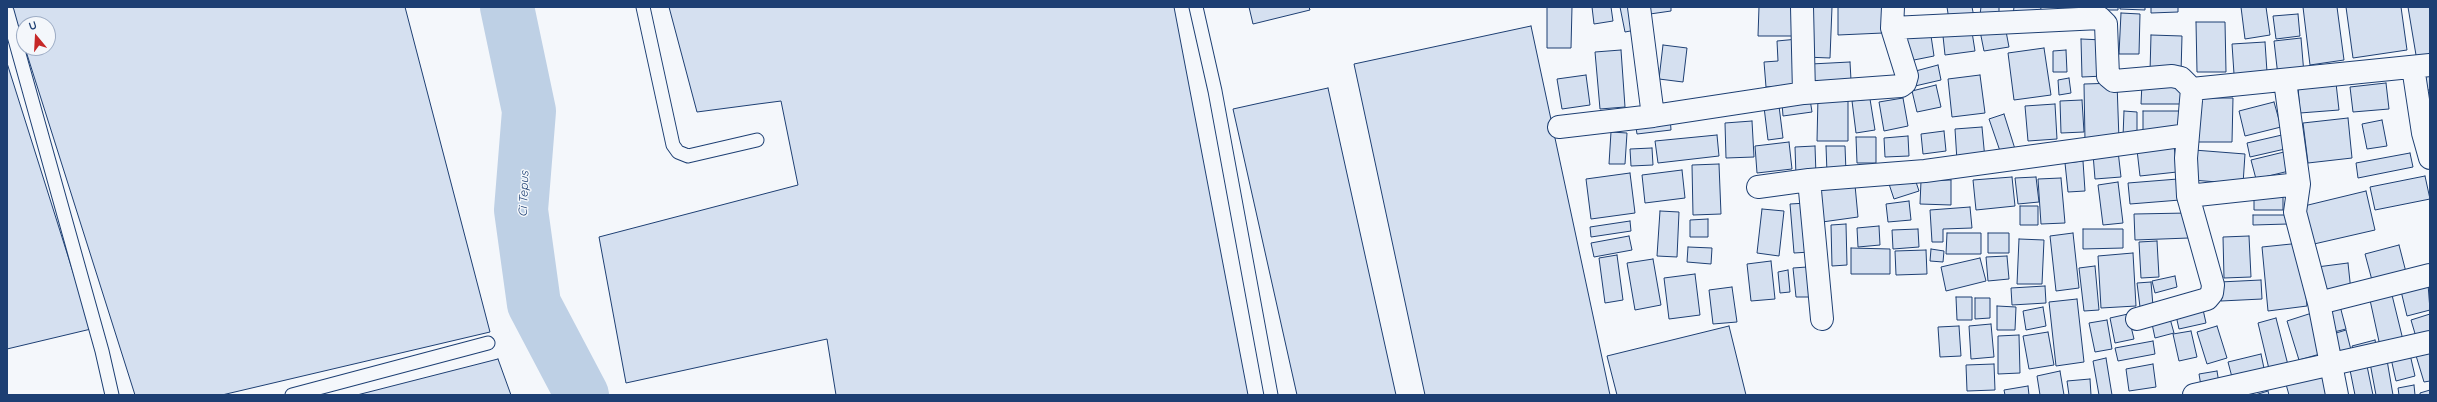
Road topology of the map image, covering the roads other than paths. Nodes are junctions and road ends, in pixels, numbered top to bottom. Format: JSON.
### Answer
{"nodes":[{"id":1,"x":643,"y":7,"type":"edge"},
{"id":2,"x":1196,"y":7,"type":"edge"},
{"id":3,"x":1639,"y":7,"type":"edge"},
{"id":4,"x":1802,"y":7,"type":"edge"},
{"id":5,"x":7,"y":11,"type":"edge"},
{"id":6,"x":1892,"y":18,"type":"edge"},
{"id":7,"x":2422,"y":66,"type":"edge"},
{"id":8,"x":2284,"y":81,"type":"junction"},
{"id":9,"x":2192,"y":88,"type":"junction"},
{"id":10,"x":1804,"y":93,"type":"junction"},
{"id":11,"x":1653,"y":116,"type":"junction"},
{"id":12,"x":1559,"y":128,"type":"dead end"},
{"id":13,"x":2188,"y":135,"type":"junction"},
{"id":14,"x":757,"y":140,"type":"dead end"},
{"id":15,"x":2430,"y":158,"type":"edge"},
{"id":16,"x":1809,"y":180,"type":"junction"},
{"id":17,"x":2299,"y":184,"type":"junction"},
{"id":18,"x":1758,"y":187,"type":"dead end"},
{"id":19,"x":2188,"y":196,"type":"junction"},
{"id":20,"x":2430,"y":275,"type":"edge"},
{"id":21,"x":2319,"y":303,"type":"junction"},
{"id":22,"x":1822,"y":319,"type":"dead end"},
{"id":23,"x":2136,"y":319,"type":"dead end"},
{"id":24,"x":2430,"y":342,"type":"edge"},
{"id":25,"x":488,"y":344,"type":"dead end"},
{"id":26,"x":2332,"y":365,"type":"junction"},
{"id":27,"x":2274,"y":387,"type":"edge"},
{"id":28,"x":112,"y":395,"type":"edge"},
{"id":29,"x":292,"y":395,"type":"edge"},
{"id":30,"x":1271,"y":395,"type":"edge"},
{"id":31,"x":2194,"y":395,"type":"edge"},
{"id":32,"x":2338,"y":395,"type":"edge"}],
"edges":[{"from":1,"to":14,"type":"lane"},
{"from":2,"to":30,"type":"lane"},
{"from":3,"to":11,"type":"street"},
{"from":4,"to":10,"type":"street"},
{"from":5,"to":28,"type":"lane"},
{"from":6,"to":9,"type":"street"},
{"from":6,"to":10,"type":"street"},
{"from":7,"to":8,"type":"street"},
{"from":7,"to":15,"type":"street"},
{"from":8,"to":9,"type":"street"},
{"from":8,"to":17,"type":"street"},
{"from":9,"to":13,"type":"street"},
{"from":10,"to":11,"type":"street"},
{"from":11,"to":12,"type":"street"},
{"from":13,"to":16,"type":"street"},
{"from":13,"to":19,"type":"street"},
{"from":16,"to":18,"type":"street"},
{"from":16,"to":22,"type":"street"},
{"from":17,"to":19,"type":"street"},
{"from":17,"to":21,"type":"street"},
{"from":19,"to":23,"type":"street"},
{"from":20,"to":21,"type":"street"},
{"from":21,"to":26,"type":"street"},
{"from":24,"to":26,"type":"street"},
{"from":25,"to":29,"type":"lane"},
{"from":26,"to":27,"type":"street"},
{"from":26,"to":32,"type":"street"},
{"from":27,"to":31,"type":"street"}]}
